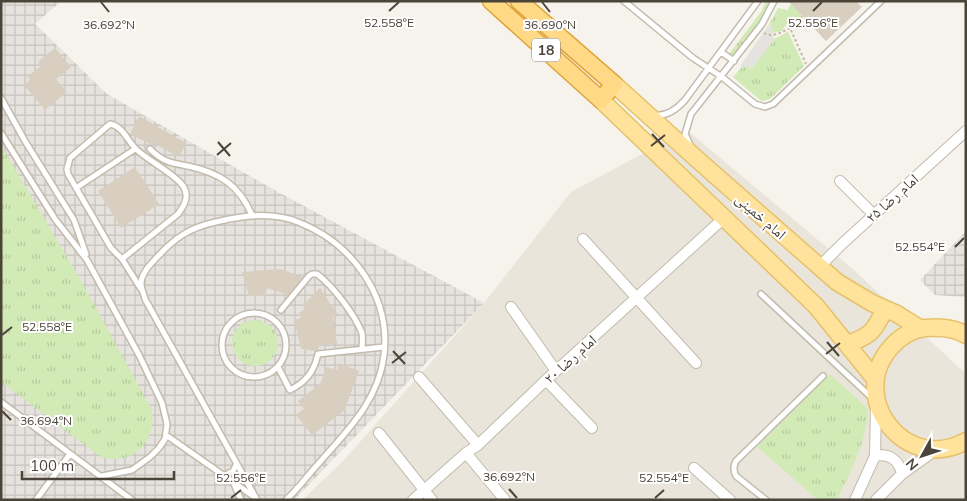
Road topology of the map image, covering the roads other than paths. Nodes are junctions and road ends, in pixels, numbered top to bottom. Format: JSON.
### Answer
{"nodes":[{"id":1,"x":491,"y":1,"type":"edge"},
{"id":2,"x":519,"y":1,"type":"edge"},
{"id":3,"x":624,"y":1,"type":"edge"},
{"id":4,"x":758,"y":1,"type":"edge"},
{"id":5,"x":774,"y":1,"type":"edge"},
{"id":6,"x":882,"y":1,"type":"edge"},
{"id":7,"x":721,"y":52,"type":"junction"},
{"id":8,"x":734,"y":61,"type":"junction"},
{"id":9,"x":709,"y":68,"type":"junction"},
{"id":10,"x":722,"y":77,"type":"junction"},
{"id":11,"x":614,"y":84,"type":"junction"},
{"id":12,"x":1,"y":98,"type":"edge"},
{"id":13,"x":601,"y":100,"type":"junction"},
{"id":14,"x":642,"y":111,"type":"junction"},
{"id":15,"x":966,"y":131,"type":"edge"},
{"id":16,"x":1,"y":133,"type":"edge"},
{"id":17,"x":135,"y":149,"type":"junction"},
{"id":18,"x":150,"y":149,"type":"dead end"},
{"id":19,"x":698,"y":161,"type":"junction"},
{"id":20,"x":840,"y":181,"type":"dead end"},
{"id":21,"x":76,"y":188,"type":"junction"},
{"id":22,"x":252,"y":215,"type":"junction"},
{"id":23,"x":874,"y":215,"type":"junction"},
{"id":24,"x":725,"y":217,"type":"junction"},
{"id":25,"x":583,"y":239,"type":"dead end"},
{"id":26,"x":122,"y":259,"type":"junction"},
{"id":27,"x":87,"y":260,"type":"junction"},
{"id":28,"x":819,"y":267,"type":"junction"},
{"id":29,"x":143,"y":291,"type":"junction"},
{"id":30,"x":762,"y":294,"type":"dead end"},
{"id":31,"x":637,"y":298,"type":"junction"},
{"id":32,"x":511,"y":307,"type":"dead end"},
{"id":33,"x":885,"y":309,"type":"junction"},
{"id":34,"x":281,"y":310,"type":"dead end"},
{"id":35,"x":921,"y":329,"type":"junction"},
{"id":36,"x":966,"y":336,"type":"edge"},
{"id":37,"x":848,"y":344,"type":"junction"},
{"id":38,"x":384,"y":347,"type":"junction"},
{"id":39,"x":362,"y":349,"type":"junction"},
{"id":40,"x":696,"y":363,"type":"dead end"},
{"id":41,"x":278,"y":367,"type":"junction"},
{"id":42,"x":556,"y":372,"type":"junction"},
{"id":43,"x":823,"y":376,"type":"dead end"},
{"id":44,"x":419,"y":377,"type":"dead end"},
{"id":45,"x":875,"y":379,"type":"junction"},
{"id":46,"x":546,"y":380,"type":"junction"},
{"id":47,"x":876,"y":401,"type":"junction"},
{"id":48,"x":1,"y":402,"type":"edge"},
{"id":49,"x":592,"y":428,"type":"dead end"},
{"id":50,"x":379,"y":433,"type":"dead end"},
{"id":51,"x":166,"y":435,"type":"junction"},
{"id":52,"x":478,"y":445,"type":"junction"},
{"id":53,"x":963,"y":445,"type":"edge"},
{"id":54,"x":937,"y":449,"type":"junction"},
{"id":55,"x":466,"y":453,"type":"junction"},
{"id":56,"x":70,"y":454,"type":"junction"},
{"id":57,"x":875,"y":456,"type":"junction"},
{"id":58,"x":236,"y":465,"type":"junction"},
{"id":59,"x":694,"y":468,"type":"dead end"},
{"id":60,"x":902,"y":474,"type":"junction"},
{"id":61,"x":102,"y":476,"type":"junction"},
{"id":62,"x":224,"y":476,"type":"junction"},
{"id":63,"x":234,"y":483,"type":"junction"},
{"id":64,"x":424,"y":490,"type":"junction"},
{"id":65,"x":255,"y":499,"type":"edge"},
{"id":66,"x":36,"y":500,"type":"edge"},
{"id":67,"x":132,"y":500,"type":"edge"},
{"id":68,"x":241,"y":500,"type":"edge"},
{"id":69,"x":286,"y":500,"type":"edge"},
{"id":70,"x":413,"y":500,"type":"edge"},
{"id":71,"x":432,"y":500,"type":"edge"},
{"id":72,"x":505,"y":500,"type":"edge"},
{"id":73,"x":730,"y":500,"type":"edge"},
{"id":74,"x":766,"y":500,"type":"edge"},
{"id":75,"x":855,"y":500,"type":"edge"},
{"id":76,"x":876,"y":500,"type":"edge"}],
"edges":[{"from":1,"to":13,"type":"highway","number":"18"},
{"from":2,"to":11,"type":"highway","number":"18"},
{"from":3,"to":9,"type":"lane"},
{"from":4,"to":7,"type":"lane"},
{"from":5,"to":8,"type":"lane"},
{"from":6,"to":10,"type":"lane"},
{"from":7,"to":8,"type":"lane"},
{"from":7,"to":9,"type":"lane"},
{"from":8,"to":10,"type":"lane"},
{"from":9,"to":10,"type":"lane"},
{"from":9,"to":14,"type":"lane"},
{"from":10,"to":19,"type":"lane"},
{"from":11,"to":13,"type":"highway"},
{"from":11,"to":14,"type":"main road","name":"امام خمینی"},
{"from":12,"to":27,"type":"lane"},
{"from":13,"to":24,"type":"main road","name":"امام خمینی"},
{"from":14,"to":19,"type":"main road","name":"امام خمینی"},
{"from":15,"to":23,"type":"street","name":"امام رضا ۲۵"},
{"from":16,"to":27,"type":"lane"},
{"from":17,"to":21,"type":"lane"},
{"from":17,"to":21,"type":"lane"},
{"from":17,"to":26,"type":"lane"},
{"from":18,"to":22,"type":"lane"},
{"from":19,"to":28,"type":"main road","name":"امام خمینی"},
{"from":20,"to":23,"type":"street"},
{"from":21,"to":26,"type":"lane"},
{"from":22,"to":29,"type":"lane"},
{"from":22,"to":38,"type":"lane"},
{"from":23,"to":28,"type":"street","name":"امام رضا ۲۵"},
{"from":24,"to":31,"type":"street","name":"امام رضا ۲۰"},
{"from":24,"to":37,"type":"main road","name":"امام خمینی"},
{"from":25,"to":31,"type":"street"},
{"from":26,"to":29,"type":"lane"},
{"from":27,"to":51,"type":"lane"},
{"from":28,"to":33,"type":"main road","name":"امام خمینی"},
{"from":29,"to":58,"type":"lane"},
{"from":30,"to":47,"type":"lane"},
{"from":31,"to":40,"type":"street"},
{"from":31,"to":42,"type":"street","name":"امام رضا ۲۰"},
{"from":32,"to":42,"type":"street"},
{"from":33,"to":35,"type":"main road","name":"امام خمینی"},
{"from":33,"to":37,"type":"main road"},
{"from":34,"to":39,"type":"lane"},
{"from":35,"to":36,"type":"main road"},
{"from":35,"to":45,"type":"main road"},
{"from":37,"to":45,"type":"main road","name":"امام خمینی"},
{"from":38,"to":39,"type":"lane"},
{"from":38,"to":69,"type":"lane"},
{"from":39,"to":41,"type":"lane"},
{"from":41,"to":41,"type":"lane"},
{"from":42,"to":46,"type":"street","name":"امام رضا ۲۰"},
{"from":43,"to":74,"type":"lane"},
{"from":44,"to":52,"type":"street"},
{"from":45,"to":47,"type":"main road"},
{"from":46,"to":49,"type":"street"},
{"from":46,"to":52,"type":"street","name":"امام رضا ۲۰"},
{"from":47,"to":54,"type":"main road"},
{"from":47,"to":57,"type":"street"},
{"from":48,"to":56,"type":"lane"},
{"from":50,"to":64,"type":"street"},
{"from":51,"to":61,"type":"lane"},
{"from":51,"to":62,"type":"lane"},
{"from":52,"to":55,"type":"street","name":"امام رضا ۲۰"},
{"from":53,"to":54,"type":"main road"},
{"from":54,"to":60,"type":"street"},
{"from":55,"to":64,"type":"street","name":"امام رضا ۲۰"},
{"from":55,"to":72,"type":"street"},
{"from":56,"to":61,"type":"lane"},
{"from":56,"to":66,"type":"lane"},
{"from":57,"to":60,"type":"street"},
{"from":57,"to":75,"type":"street"},
{"from":58,"to":62,"type":"lane"},
{"from":58,"to":65,"type":"lane"},
{"from":59,"to":73,"type":"street"},
{"from":60,"to":76,"type":"street"},
{"from":61,"to":67,"type":"lane"},
{"from":62,"to":63,"type":"lane"},
{"from":63,"to":65,"type":"lane"},
{"from":63,"to":68,"type":"lane"},
{"from":64,"to":70,"type":"street","name":"امام رضا ۲۰"},
{"from":64,"to":71,"type":"street"}]}
